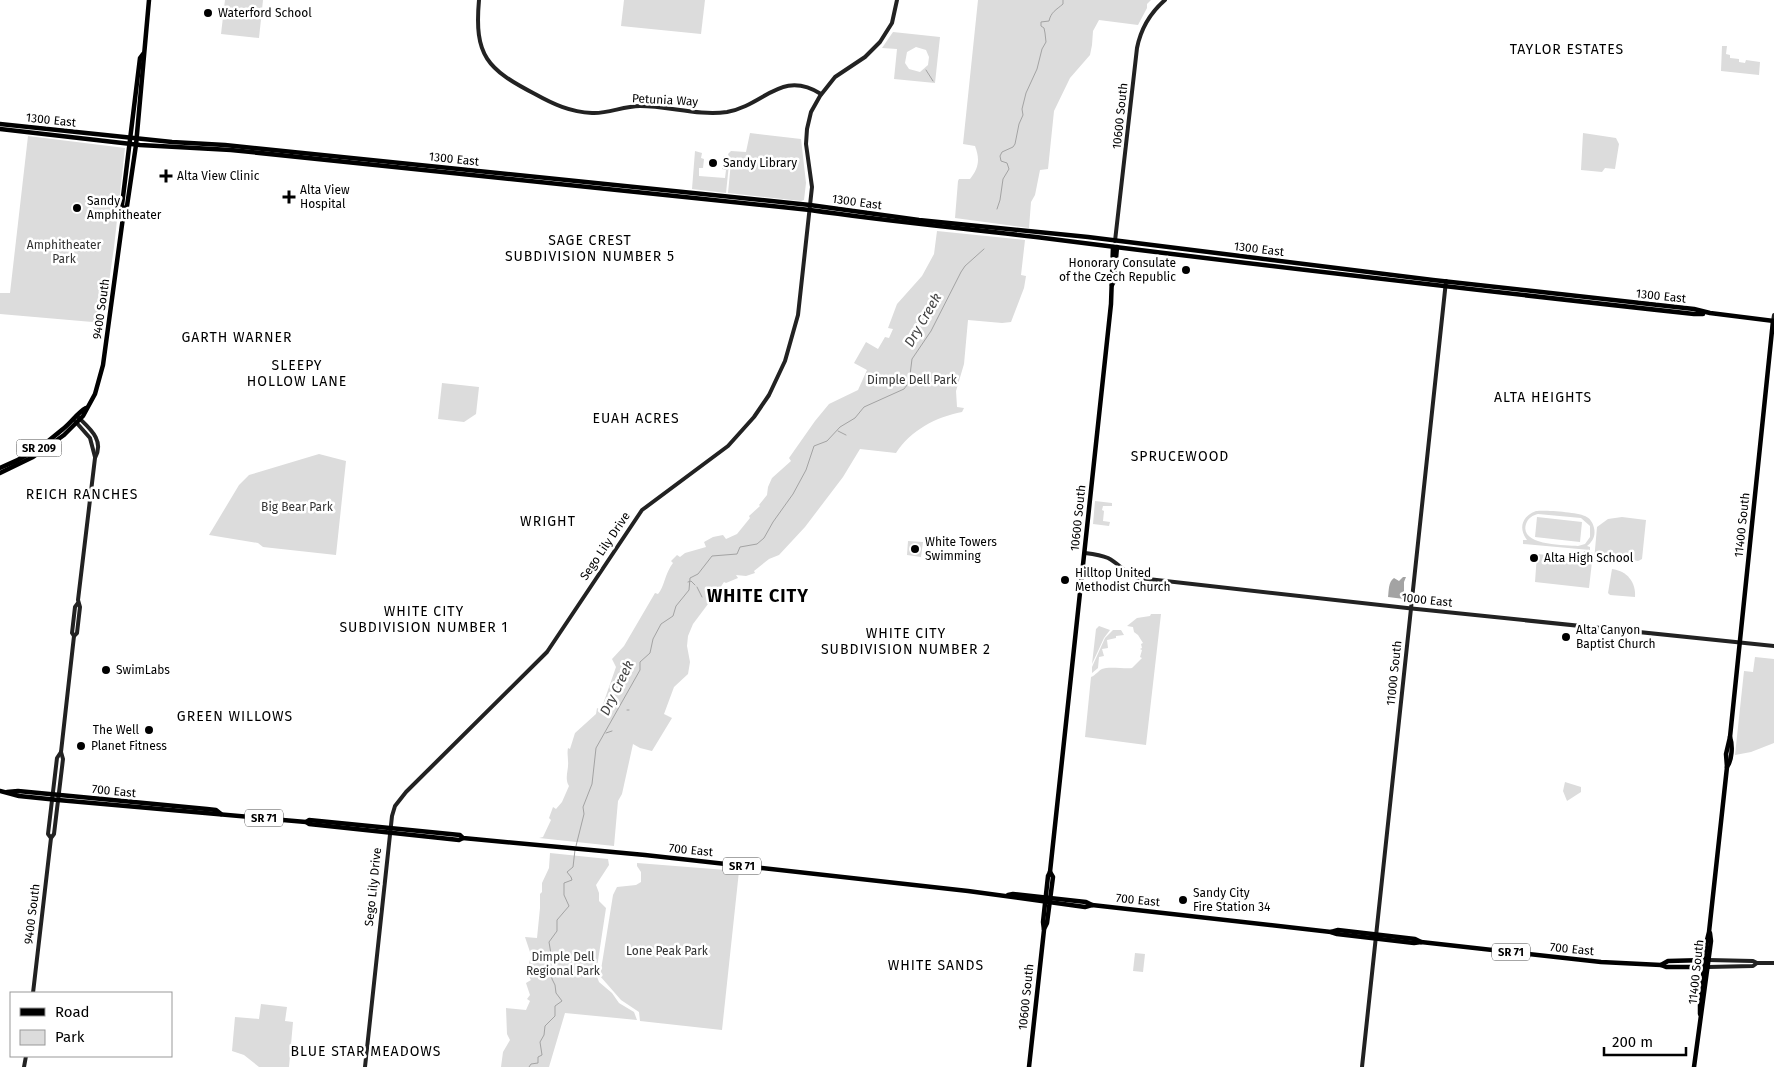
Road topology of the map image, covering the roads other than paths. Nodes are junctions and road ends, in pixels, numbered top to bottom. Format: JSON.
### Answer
{"nodes":[{"id":1,"x":149,"y":0,"type":"edge"},
{"id":2,"x":479,"y":0,"type":"edge"},
{"id":3,"x":897,"y":0,"type":"edge"},
{"id":4,"x":1164,"y":0,"type":"edge"},
{"id":5,"x":143,"y":54,"type":"junction"},
{"id":6,"x":821,"y":94,"type":"junction"},
{"id":7,"x":0,"y":124,"type":"edge"},
{"id":8,"x":0,"y":129,"type":"edge"},
{"id":9,"x":130,"y":138,"type":"junction"},
{"id":10,"x":136,"y":139,"type":"junction"},
{"id":11,"x":130,"y":144,"type":"junction"},
{"id":12,"x":136,"y":145,"type":"junction"},
{"id":13,"x":810,"y":208,"type":"junction"},
{"id":14,"x":124,"y":210,"type":"junction"},
{"id":15,"x":859,"y":212,"type":"junction"},
{"id":16,"x":842,"y":214,"type":"junction"},
{"id":17,"x":1115,"y":241,"type":"junction"},
{"id":18,"x":1115,"y":248,"type":"junction"},
{"id":19,"x":1331,"y":268,"type":"junction"},
{"id":20,"x":1303,"y":270,"type":"junction"},
{"id":21,"x":1446,"y":284,"type":"junction"},
{"id":22,"x":1774,"y":315,"type":"edge"},
{"id":23,"x":1774,"y":321,"type":"edge"},
{"id":24,"x":77,"y":419,"type":"junction"},
{"id":25,"x":0,"y":468,"type":"edge"},
{"id":26,"x":0,"y":473,"type":"edge"},
{"id":27,"x":1085,"y":553,"type":"junction"},
{"id":28,"x":1411,"y":608,"type":"junction"},
{"id":29,"x":1740,"y":642,"type":"junction"},
{"id":30,"x":1774,"y":646,"type":"edge"},
{"id":31,"x":60,"y":752,"type":"junction"},
{"id":32,"x":2,"y":792,"type":"edge"},
{"id":33,"x":53,"y":797,"type":"junction"},
{"id":34,"x":58,"y":798,"type":"junction"},
{"id":35,"x":390,"y":830,"type":"junction"},
{"id":36,"x":51,"y":838,"type":"junction"},
{"id":37,"x":1048,"y":899,"type":"junction"},
{"id":38,"x":1376,"y":936,"type":"junction"},
{"id":39,"x":1707,"y":960,"type":"junction"},
{"id":40,"x":1757,"y":963,"type":"junction"},
{"id":41,"x":1774,"y":963,"type":"edge"},
{"id":42,"x":1661,"y":966,"type":"junction"},
{"id":43,"x":1706,"y":967,"type":"junction"},
{"id":44,"x":33,"y":992,"type":"edge"},
{"id":45,"x":364,"y":1067,"type":"edge"},
{"id":46,"x":1028,"y":1067,"type":"edge"},
{"id":47,"x":1362,"y":1067,"type":"edge"},
{"id":48,"x":1694,"y":1067,"type":"edge"}],
"edges":[{"from":1,"to":5,"type":"main road","name":"9400 South","number":"SR 209"},
{"from":2,"to":6,"type":"street","name":"Petunia Way"},
{"from":3,"to":6,"type":"street","name":"Sego Lily Drive"},
{"from":4,"to":17,"type":"street","name":"10600 South"},
{"from":5,"to":9,"type":"main road","name":"9400 South","number":"SR 209"},
{"from":5,"to":10,"type":"main road","name":"9400 South","number":"SR 209"},
{"from":6,"to":13,"type":"street","name":"Sego Lily Drive"},
{"from":7,"to":9,"type":"main road","name":"1300 East"},
{"from":8,"to":11,"type":"main road","name":"1300 East"},
{"from":9,"to":10,"type":"main road","name":"1300 East"},
{"from":9,"to":11,"type":"main road","name":"9400 South","number":"SR 209"},
{"from":10,"to":12,"type":"main road","name":"9400 South","number":"SR 209"},
{"from":10,"to":13,"type":"main road","name":"1300 East"},
{"from":11,"to":12,"type":"main road","name":"1300 East"},
{"from":11,"to":14,"type":"main road","name":"9400 South","number":"SR 209"},
{"from":12,"to":13,"type":"main road","name":"1300 East"},
{"from":12,"to":14,"type":"main road","name":"9400 South","number":"SR 209"},
{"from":13,"to":15,"type":"main road","name":"1300 East"},
{"from":13,"to":16,"type":"main road","name":"1300 East"},
{"from":13,"to":35,"type":"street","name":"Sego Lily Drive"},
{"from":14,"to":24,"type":"main road","name":"9400 South","number":"SR 209"},
{"from":15,"to":16,"type":"main road"},
{"from":15,"to":17,"type":"main road","name":"1300 East"},
{"from":16,"to":18,"type":"main road","name":"1300 East"},
{"from":17,"to":18,"type":"main road","name":"10600 South"},
{"from":17,"to":19,"type":"main road","name":"1300 East"},
{"from":18,"to":20,"type":"main road","name":"1300 East"},
{"from":18,"to":27,"type":"main road","name":"10600 South"},
{"from":19,"to":20,"type":"main road"},
{"from":19,"to":21,"type":"main road","name":"1300 East"},
{"from":20,"to":21,"type":"main road","name":"1300 East"},
{"from":21,"to":23,"type":"main road","name":"1300 East"},
{"from":21,"to":28,"type":"street","name":"11000 South"},
{"from":22,"to":23,"type":"street","name":"11400 South"},
{"from":23,"to":29,"type":"main road","name":"11400 South"},
{"from":24,"to":25,"type":"main road","number":"SR 209"},
{"from":24,"to":26,"type":"main road","number":"SR 209"},
{"from":24,"to":31,"type":"street","name":"9400 South"},
{"from":27,"to":28,"type":"street","name":"1000 East"},
{"from":27,"to":37,"type":"main road","name":"10600 South"},
{"from":28,"to":29,"type":"street","name":"1000 East"},
{"from":28,"to":38,"type":"street","name":"11000 South"},
{"from":29,"to":30,"type":"street","name":"1000 East"},
{"from":29,"to":39,"type":"main road","name":"11400 South"},
{"from":31,"to":33,"type":"street","name":"9400 South"},
{"from":31,"to":34,"type":"street","name":"9400 South"},
{"from":32,"to":33,"type":"main road","name":"700 East","number":"SR 71"},
{"from":33,"to":34,"type":"main road","name":"700 East","number":"SR 71"},
{"from":33,"to":36,"type":"street","name":"9400 South"},
{"from":34,"to":35,"type":"main road","name":"700 East","number":"SR 71"},
{"from":34,"to":36,"type":"street","name":"9400 South"},
{"from":35,"to":37,"type":"main road","name":"700 East","number":"SR 71"},
{"from":35,"to":45,"type":"street","name":"Sego Lily Drive"},
{"from":36,"to":44,"type":"street","name":"9400 South"},
{"from":37,"to":38,"type":"main road","name":"700 East","number":"SR 71"},
{"from":37,"to":46,"type":"main road","name":"10600 South"},
{"from":38,"to":42,"type":"main road","name":"700 East","number":"SR 71"},
{"from":38,"to":47,"type":"street","name":"11000 South"},
{"from":39,"to":40,"type":"street","name":"700 East","number":"SR 71"},
{"from":39,"to":42,"type":"main road","name":"700 East","number":"SR 71"},
{"from":39,"to":43,"type":"main road","name":"11400 South"},
{"from":40,"to":41,"type":"street","name":"700 East","number":"SR 71"},
{"from":40,"to":43,"type":"street","name":"700 East","number":"SR 71"},
{"from":42,"to":43,"type":"main road","name":"700 East","number":"SR 71"},
{"from":43,"to":48,"type":"main road","name":"11400 South"}]}
